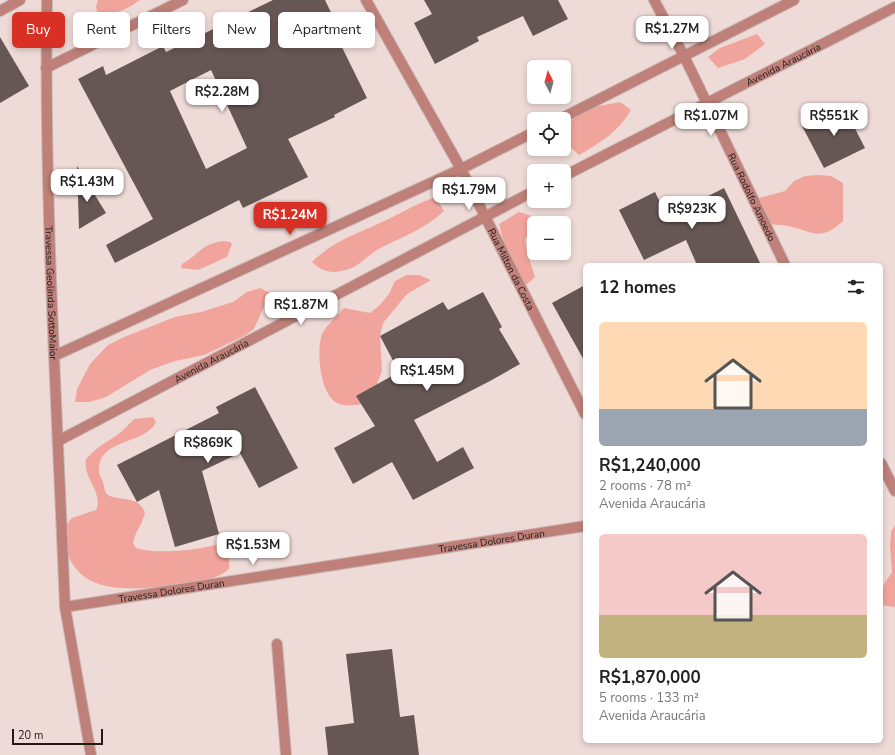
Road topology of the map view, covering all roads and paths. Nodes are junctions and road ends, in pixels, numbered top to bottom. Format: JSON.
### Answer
{"nodes":[{"id":1,"x":20,"y":0,"type":"edge"},
{"id":2,"x":47,"y":0,"type":"edge"},
{"id":3,"x":183,"y":0,"type":"edge"},
{"id":4,"x":366,"y":0,"type":"edge"},
{"id":5,"x":654,"y":0,"type":"edge"},
{"id":6,"x":794,"y":0,"type":"edge"},
{"id":7,"x":895,"y":7,"type":"edge"},
{"id":8,"x":0,"y":11,"type":"edge"},
{"id":9,"x":684,"y":56,"type":"junction"},
{"id":10,"x":46,"y":68,"type":"junction"},
{"id":11,"x":706,"y":102,"type":"junction"},
{"id":12,"x":571,"y":113,"type":"edge"},
{"id":13,"x":527,"y":136,"type":"edge"},
{"id":14,"x":461,"y":169,"type":"junction"},
{"id":15,"x":571,"y":172,"type":"edge"},
{"id":16,"x":527,"y":195,"type":"edge"},
{"id":17,"x":484,"y":217,"type":"junction"},
{"id":18,"x":784,"y":263,"type":"edge"},
{"id":19,"x":54,"y":356,"type":"junction"},
{"id":20,"x":583,"y":410,"type":"edge"},
{"id":21,"x":58,"y":441,"type":"junction"},
{"id":22,"x":884,"y":475,"type":"edge"},
{"id":23,"x":895,"y":491,"type":"edge"},
{"id":24,"x":583,"y":526,"type":"edge"},
{"id":25,"x":65,"y":607,"type":"junction"},
{"id":26,"x":277,"y":644,"type":"dead end"},
{"id":27,"x":91,"y":755,"type":"edge"},
{"id":28,"x":286,"y":755,"type":"edge"}],
"edges":[{"from":1,"to":8,"type":"street"},
{"from":2,"to":10,"type":"street","name":"Travessa Geolinda SottoMaior"},
{"from":3,"to":10,"type":"street"},
{"from":4,"to":14,"type":"street","name":"Rua Milton da Costa"},
{"from":5,"to":9,"type":"street","name":"Rua Rodolfo Amoedo"},
{"from":6,"to":9,"type":"street"},
{"from":7,"to":11,"type":"street","name":"Avenida Araucária"},
{"from":9,"to":11,"type":"street","name":"Rua Rodolfo Amoedo"},
{"from":9,"to":12,"type":"street"},
{"from":10,"to":19,"type":"street","name":"Travessa Geolinda SottoMaior"},
{"from":11,"to":15,"type":"street","name":"Avenida Araucária"},
{"from":11,"to":18,"type":"street","name":"Rua Rodolfo Amoedo"},
{"from":13,"to":14,"type":"street"},
{"from":14,"to":17,"type":"street","name":"Rua Milton da Costa"},
{"from":14,"to":19,"type":"street"},
{"from":16,"to":17,"type":"street","name":"Avenida Araucária"},
{"from":17,"to":20,"type":"street","name":"Rua Milton da Costa"},
{"from":17,"to":21,"type":"street","name":"Avenida Araucária"},
{"from":19,"to":21,"type":"street","name":"Travessa Geolinda SottoMaior"},
{"from":21,"to":25,"type":"street"},
{"from":22,"to":23,"type":"street"},
{"from":24,"to":25,"type":"street","name":"Travessa Dolores Duran"},
{"from":25,"to":27,"type":"street"},
{"from":26,"to":28,"type":"street"}]}
